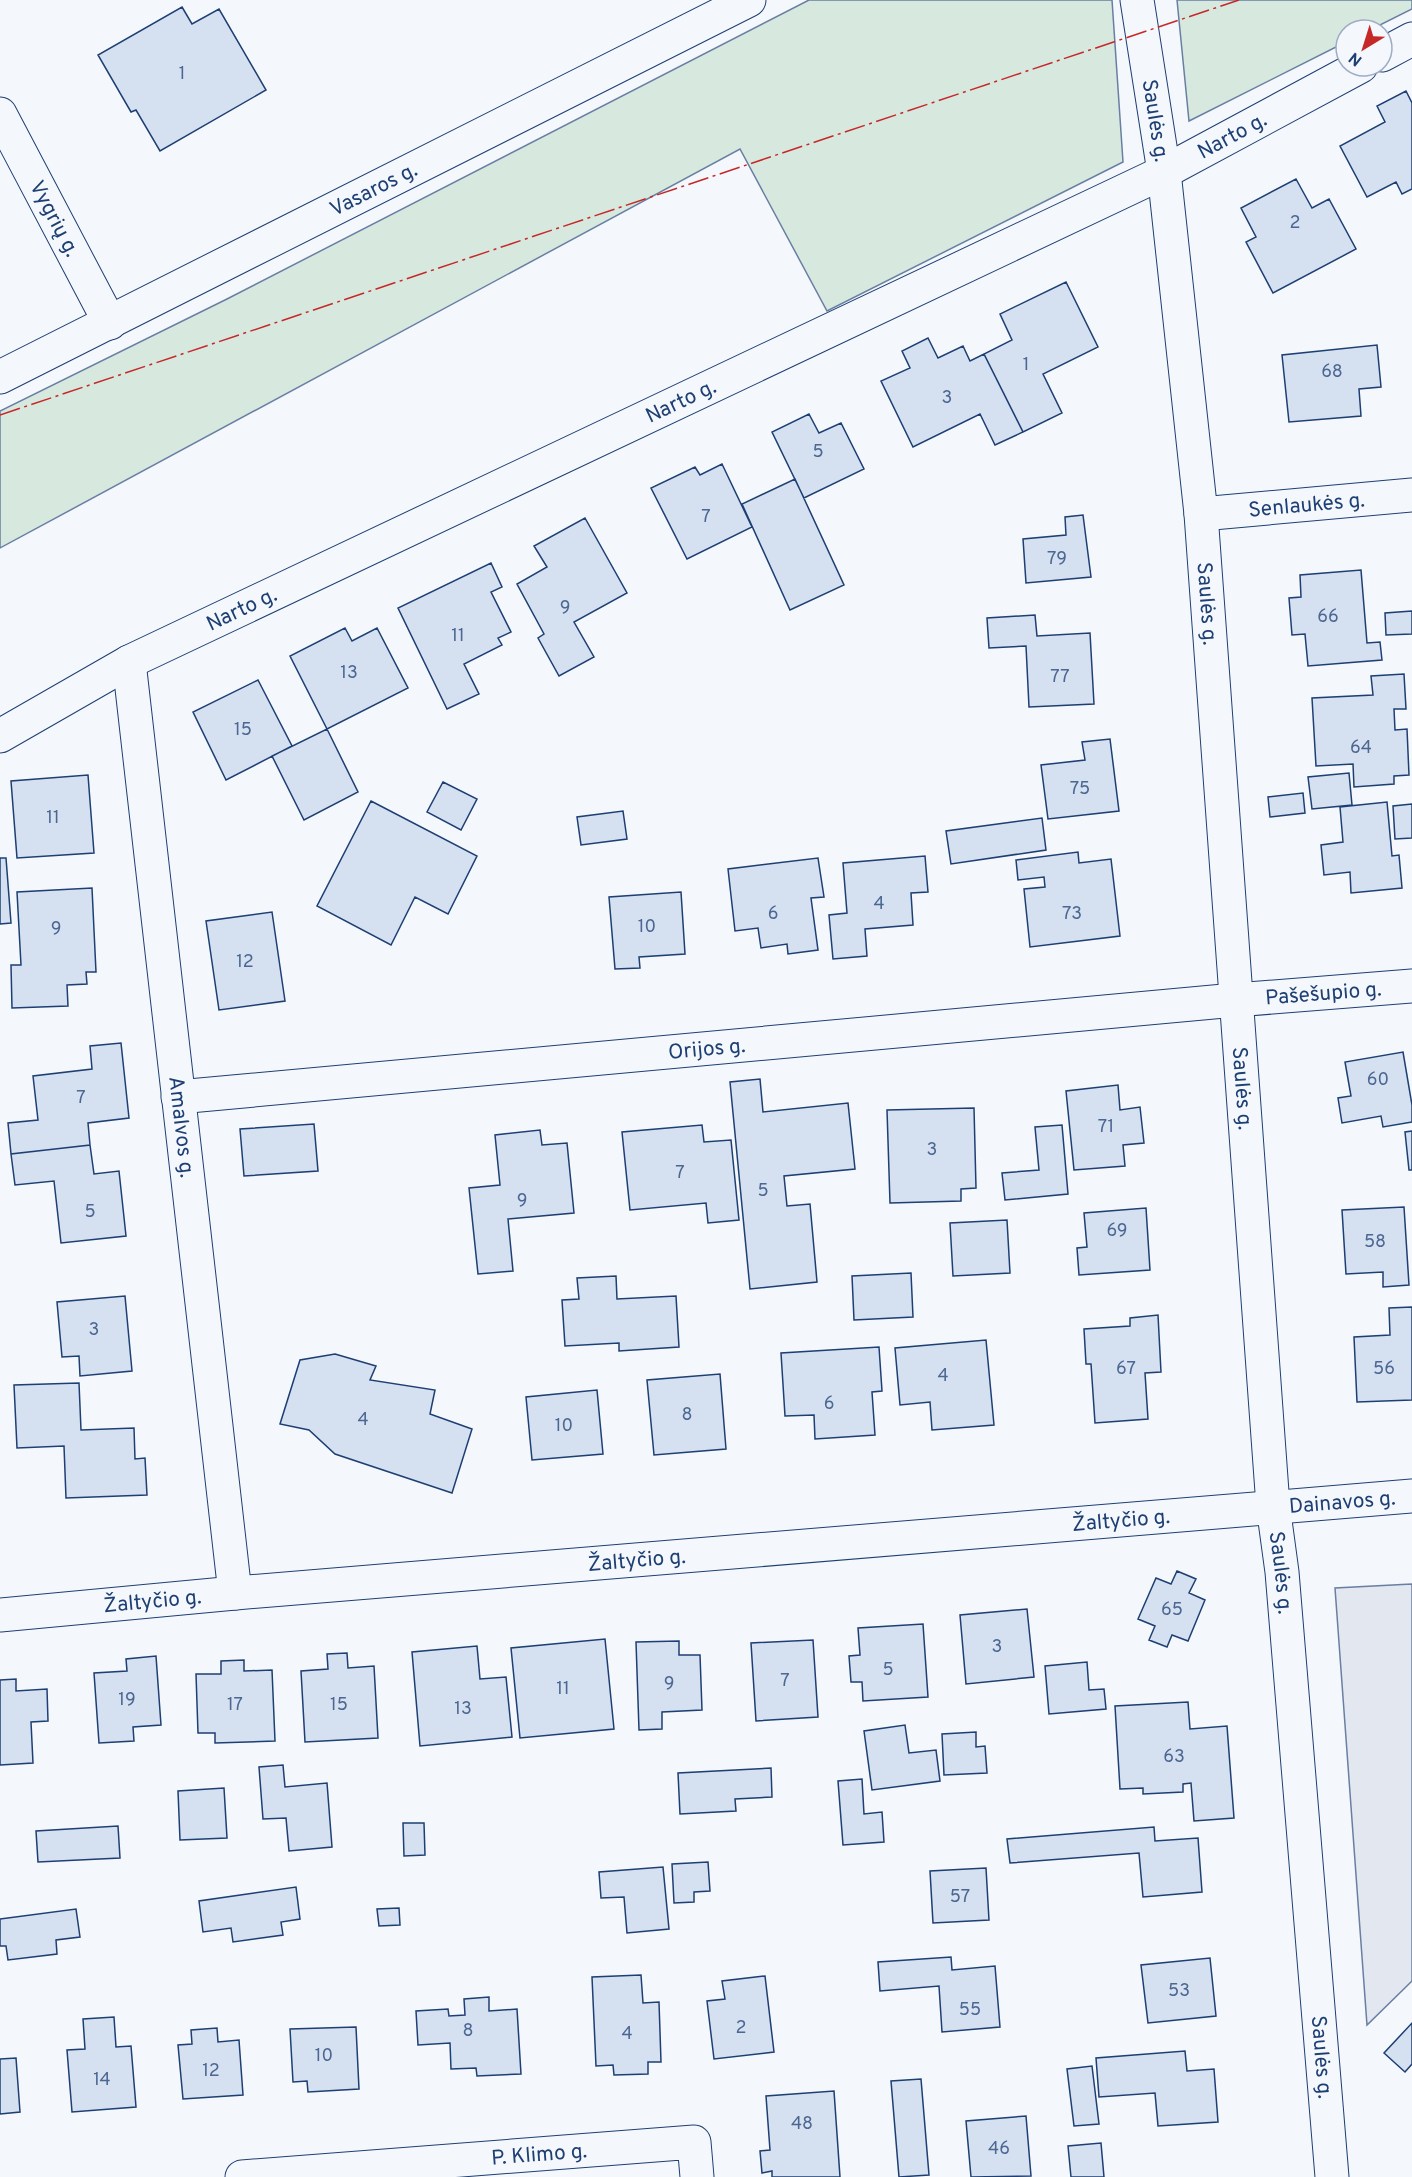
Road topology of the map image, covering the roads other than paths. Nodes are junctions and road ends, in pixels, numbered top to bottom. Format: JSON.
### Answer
{"nodes":[{"id":1,"x":748,"y":0,"type":"edge"},
{"id":2,"x":1137,"y":0,"type":"edge"},
{"id":3,"x":1412,"y":39,"type":"edge"},
{"id":4,"x":1394,"y":49,"type":"edge"},
{"id":5,"x":1339,"y":78,"type":"edge"},
{"id":6,"x":0,"y":114,"type":"edge"},
{"id":7,"x":1164,"y":172,"type":"junction"},
{"id":8,"x":110,"y":323,"type":"junction"},
{"id":9,"x":0,"y":377,"type":"edge"},
{"id":10,"x":1412,"y":495,"type":"edge"},
{"id":11,"x":1201,"y":514,"type":"junction"},
{"id":12,"x":129,"y":662,"type":"junction"},
{"id":13,"x":0,"y":736,"type":"edge"},
{"id":14,"x":1412,"y":986,"type":"edge"},
{"id":15,"x":1235,"y":1000,"type":"junction"},
{"id":16,"x":178,"y":1097,"type":"junction"},
{"id":17,"x":1412,"y":1496,"type":"edge"},
{"id":18,"x":1273,"y":1506,"type":"junction"},
{"id":19,"x":235,"y":1593,"type":"junction"},
{"id":20,"x":0,"y":1615,"type":"edge"},
{"id":21,"x":242,"y":2177,"type":"edge"},
{"id":22,"x":697,"y":2177,"type":"edge"},
{"id":23,"x":1332,"y":2177,"type":"edge"}],
"edges":[{"from":1,"to":8,"type":"street","name":"Vasaros g."},
{"from":2,"to":7,"type":"street","name":"Saulės g."},
{"from":3,"to":4,"type":"street"},
{"from":5,"to":7,"type":"street","name":"Narto g."},
{"from":6,"to":8,"type":"street","name":"Vygrių g."},
{"from":7,"to":11,"type":"street","name":"Saulės g."},
{"from":7,"to":12,"type":"street","name":"Narto g."},
{"from":8,"to":9,"type":"street","name":"Vasaros g."},
{"from":10,"to":11,"type":"street","name":"Senlaukės g."},
{"from":11,"to":15,"type":"street","name":"Saulės g."},
{"from":12,"to":13,"type":"street","name":"Narto g."},
{"from":12,"to":16,"type":"street","name":"Amalvos g."},
{"from":14,"to":15,"type":"street","name":"Pašešupio g."},
{"from":15,"to":16,"type":"street","name":"Orijos g."},
{"from":15,"to":18,"type":"street","name":"Saulės g."},
{"from":16,"to":19,"type":"street","name":"Amalvos g."},
{"from":17,"to":18,"type":"street","name":"Dainavos g."},
{"from":18,"to":19,"type":"street","name":"Žaltyčio g."},
{"from":18,"to":23,"type":"street","name":"Saulės g."},
{"from":19,"to":20,"type":"street","name":"Žaltyčio g."},
{"from":21,"to":22,"type":"street","name":"P. Klimo g."}]}
